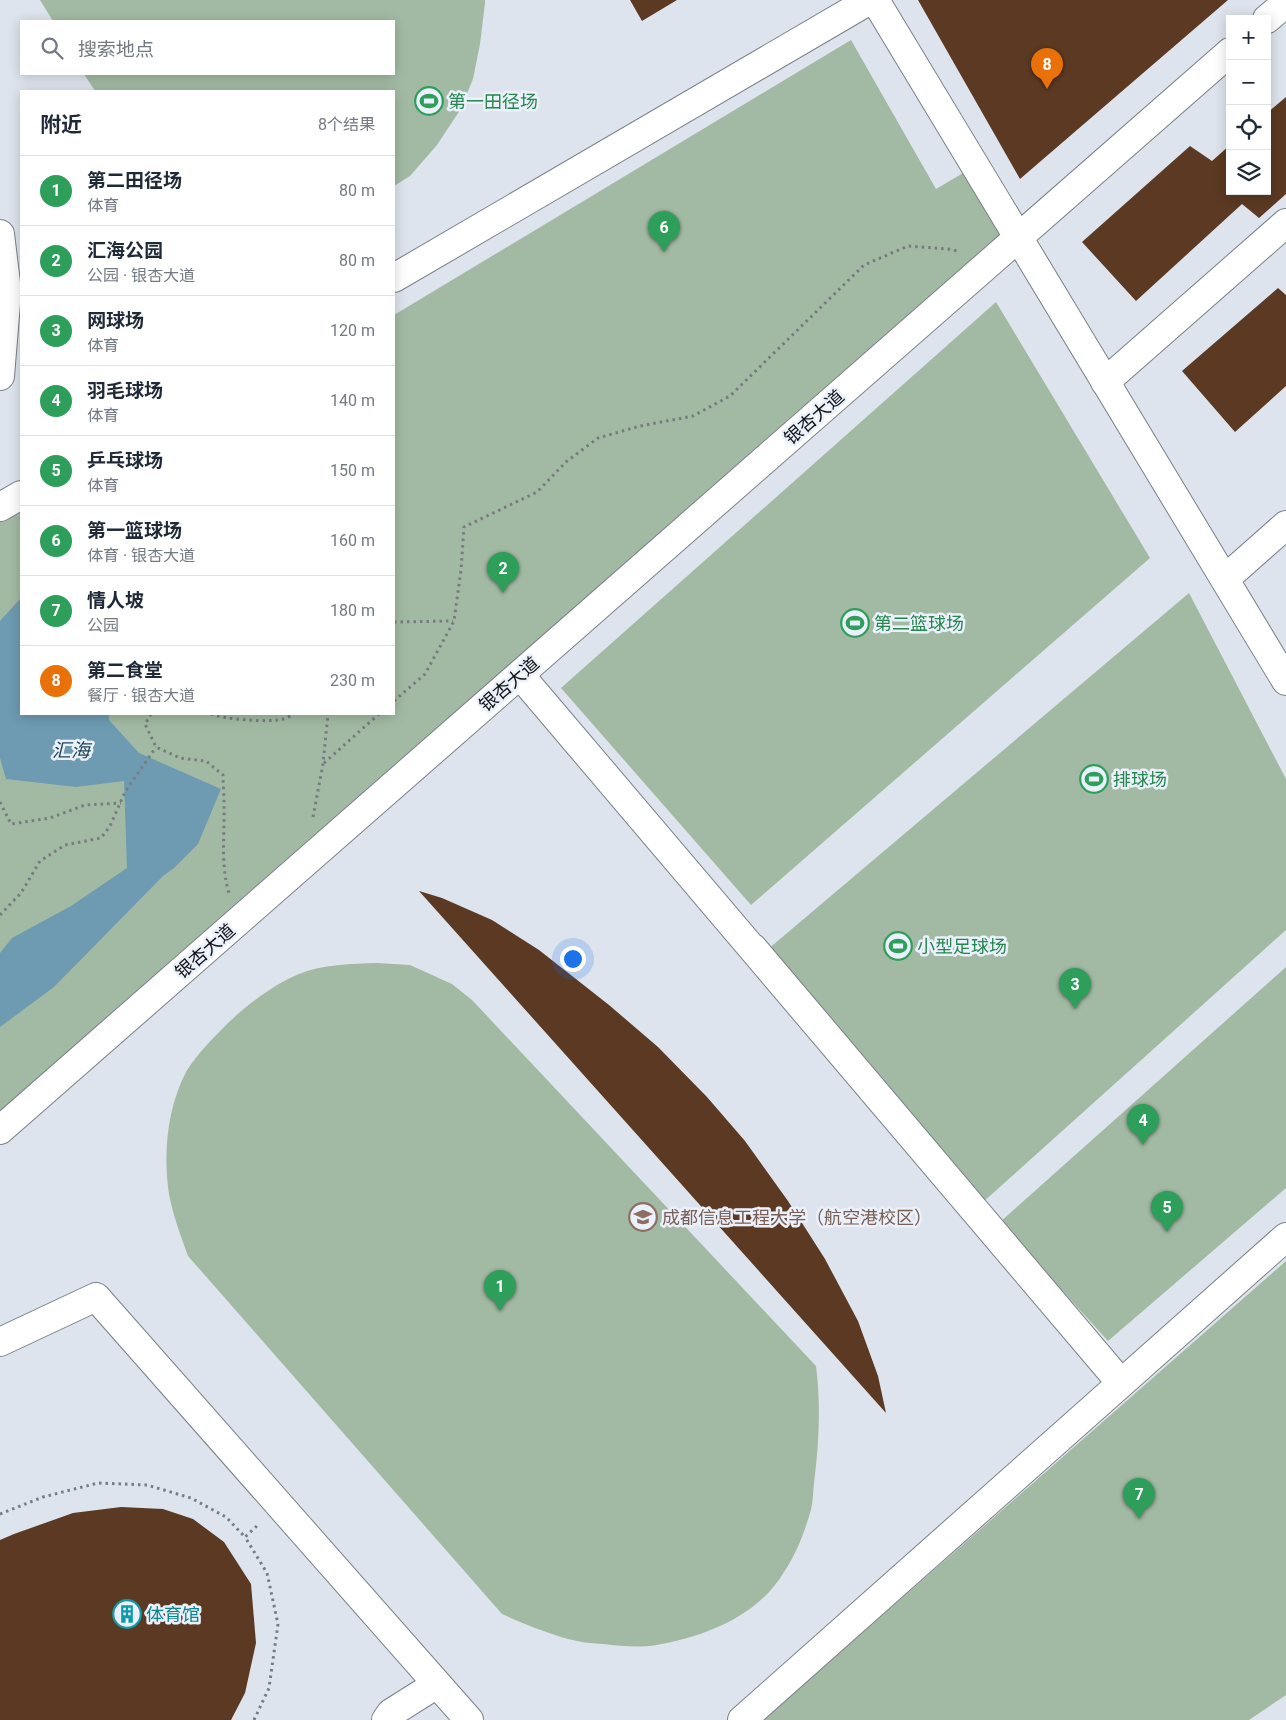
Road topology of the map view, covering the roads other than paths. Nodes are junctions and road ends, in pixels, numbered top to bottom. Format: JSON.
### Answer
{"nodes":[{"id":1,"x":870,"y":0,"type":"edge"},
{"id":2,"x":875,"y":0,"type":"edge"},
{"id":3,"x":1286,"y":3,"type":"edge"},
{"id":4,"x":1271,"y":16,"type":"edge"},
{"id":5,"x":1226,"y":55,"type":"edge"},
{"id":6,"x":1286,"y":223,"type":"edge"},
{"id":7,"x":0,"y":234,"type":"edge"},
{"id":8,"x":1018,"y":237,"type":"junction"},
{"id":9,"x":395,"y":277,"type":"edge"},
{"id":10,"x":0,"y":376,"type":"edge"},
{"id":11,"x":1105,"y":382,"type":"junction"},
{"id":12,"x":20,"y":496,"type":"edge"},
{"id":13,"x":0,"y":508,"type":"edge"},
{"id":14,"x":1286,"y":525,"type":"edge"},
{"id":15,"x":1224,"y":579,"type":"junction"},
{"id":16,"x":520,"y":675,"type":"junction"},
{"id":17,"x":1286,"y":681,"type":"edge"},
{"id":18,"x":753,"y":948,"type":"dead end"},
{"id":19,"x":0,"y":1130,"type":"edge"},
{"id":20,"x":1286,"y":1237,"type":"edge"},
{"id":21,"x":0,"y":1342,"type":"edge"},
{"id":22,"x":1121,"y":1384,"type":"junction"},
{"id":23,"x":437,"y":1684,"type":"junction"},
{"id":24,"x":386,"y":1720,"type":"edge"},
{"id":25,"x":469,"y":1720,"type":"edge"},
{"id":26,"x":742,"y":1720,"type":"edge"}],
"edges":[{"from":1,"to":9,"type":"street"},
{"from":2,"to":8,"type":"street"},
{"from":3,"to":4,"type":"street"},
{"from":5,"to":8,"type":"street","name":"银杏大道"},
{"from":6,"to":11,"type":"street"},
{"from":7,"to":10,"type":"street"},
{"from":8,"to":11,"type":"street"},
{"from":8,"to":16,"type":"street","name":"银杏大道"},
{"from":11,"to":15,"type":"street"},
{"from":12,"to":13,"type":"street"},
{"from":14,"to":15,"type":"street"},
{"from":15,"to":17,"type":"street"},
{"from":16,"to":19,"type":"street","name":"银杏大道"},
{"from":16,"to":22,"type":"street"},
{"from":18,"to":22,"type":"street"},
{"from":20,"to":22,"type":"street"},
{"from":21,"to":23,"type":"street"},
{"from":22,"to":26,"type":"street"},
{"from":23,"to":24,"type":"street"},
{"from":23,"to":25,"type":"street"}]}
